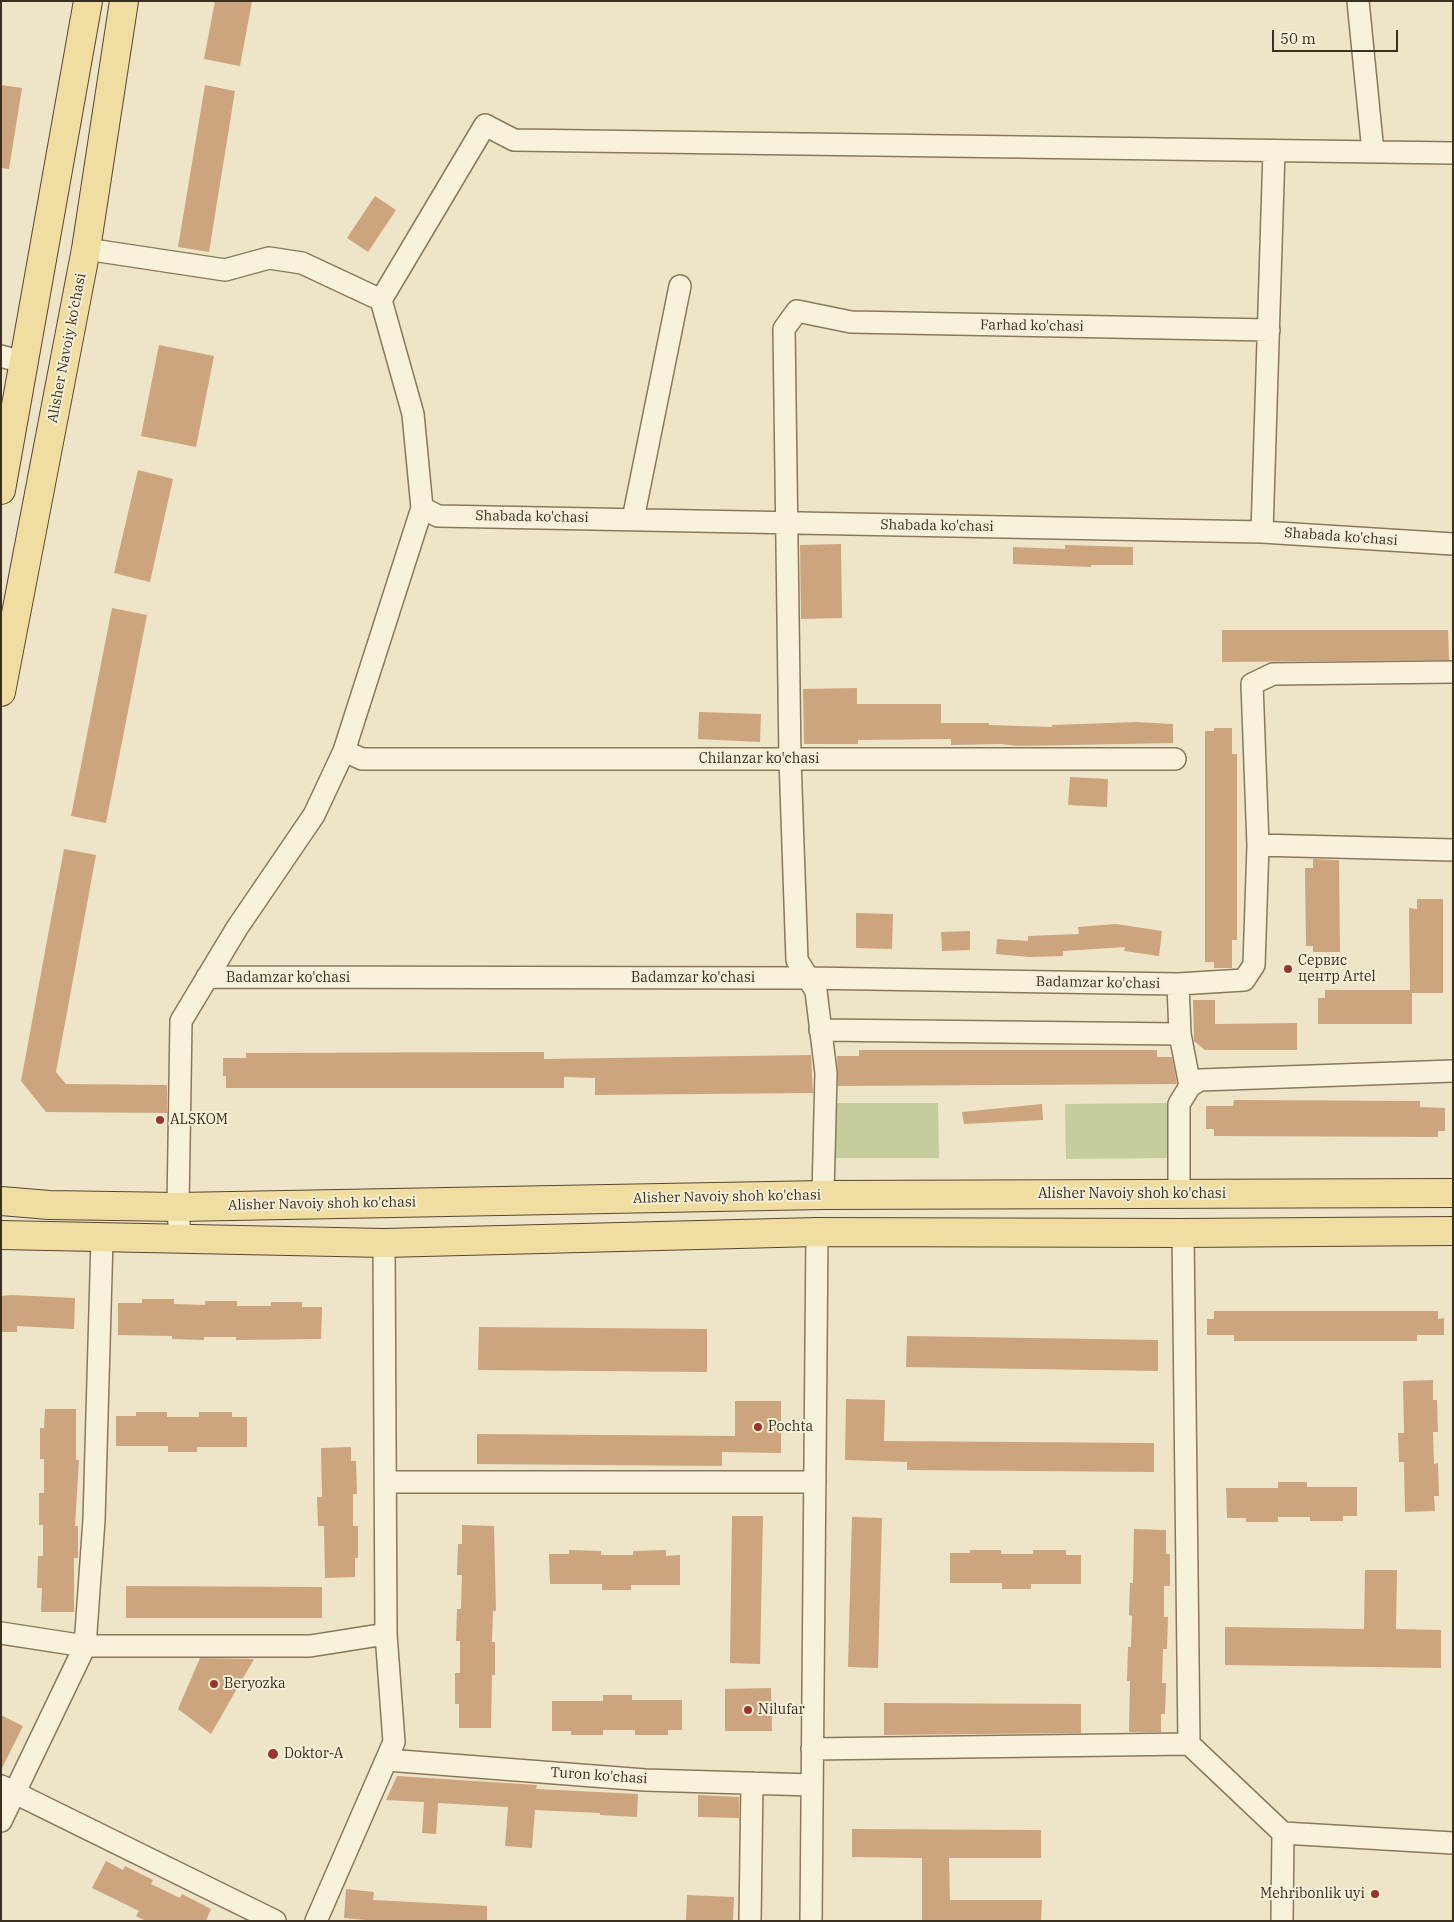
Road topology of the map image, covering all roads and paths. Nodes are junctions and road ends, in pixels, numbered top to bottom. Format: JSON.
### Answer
{"nodes":[{"id":1,"x":88,"y":1,"type":"edge"},
{"id":2,"x":124,"y":1,"type":"edge"},
{"id":3,"x":1358,"y":1,"type":"edge"},
{"id":4,"x":1274,"y":151,"type":"junction"},
{"id":5,"x":1373,"y":152,"type":"junction"},
{"id":6,"x":1453,"y":153,"type":"edge"},
{"id":7,"x":86,"y":249,"type":"junction"},
{"id":8,"x":680,"y":286,"type":"dead end"},
{"id":9,"x":381,"y":300,"type":"junction"},
{"id":10,"x":1269,"y":330,"type":"junction"},
{"id":11,"x":13,"y":360,"type":"edge"},
{"id":12,"x":19,"y":395,"type":"junction"},
{"id":13,"x":57,"y":401,"type":"junction"},
{"id":14,"x":1,"y":490,"type":"edge"},
{"id":15,"x":422,"y":508,"type":"junction"},
{"id":16,"x":633,"y":520,"type":"junction"},
{"id":17,"x":787,"y":523,"type":"junction"},
{"id":18,"x":1262,"y":532,"type":"junction"},
{"id":19,"x":1453,"y":544,"type":"edge"},
{"id":20,"x":1453,"y":672,"type":"edge"},
{"id":21,"x":1,"y":692,"type":"edge"},
{"id":22,"x":344,"y":751,"type":"junction"},
{"id":23,"x":790,"y":759,"type":"junction"},
{"id":24,"x":1175,"y":759,"type":"dead end"},
{"id":25,"x":1258,"y":845,"type":"junction"},
{"id":26,"x":1453,"y":850,"type":"edge"},
{"id":27,"x":207,"y":977,"type":"junction"},
{"id":28,"x":808,"y":978,"type":"junction"},
{"id":29,"x":1178,"y":984,"type":"junction"},
{"id":30,"x":820,"y":1030,"type":"junction"},
{"id":31,"x":1180,"y":1034,"type":"junction"},
{"id":32,"x":1453,"y":1071,"type":"edge"},
{"id":33,"x":1190,"y":1086,"type":"junction"},
{"id":34,"x":1453,"y":1193,"type":"edge"},
{"id":35,"x":1179,"y":1194,"type":"junction"},
{"id":36,"x":823,"y":1195,"type":"junction"},
{"id":37,"x":1,"y":1201,"type":"edge"},
{"id":38,"x":178,"y":1207,"type":"junction"},
{"id":39,"x":1453,"y":1231,"type":"edge"},
{"id":40,"x":817,"y":1232,"type":"junction"},
{"id":41,"x":1183,"y":1233,"type":"junction"},
{"id":42,"x":1,"y":1235,"type":"edge"},
{"id":43,"x":102,"y":1239,"type":"junction"},
{"id":44,"x":180,"y":1240,"type":"junction"},
{"id":45,"x":384,"y":1242,"type":"junction"},
{"id":46,"x":387,"y":1482,"type":"junction"},
{"id":47,"x":814,"y":1482,"type":"junction"},
{"id":48,"x":1,"y":1633,"type":"edge"},
{"id":49,"x":386,"y":1634,"type":"junction"},
{"id":50,"x":85,"y":1646,"type":"junction"},
{"id":51,"x":1189,"y":1744,"type":"junction"},
{"id":52,"x":812,"y":1749,"type":"junction"},
{"id":53,"x":387,"y":1760,"type":"junction"},
{"id":54,"x":752,"y":1784,"type":"junction"},
{"id":55,"x":812,"y":1785,"type":"junction"},
{"id":56,"x":8,"y":1790,"type":"edge"},
{"id":57,"x":1,"y":1821,"type":"edge"},
{"id":58,"x":1283,"y":1833,"type":"junction"},
{"id":59,"x":1453,"y":1843,"type":"edge"},
{"id":60,"x":275,"y":1921,"type":"edge"},
{"id":61,"x":316,"y":1921,"type":"edge"},
{"id":62,"x":750,"y":1921,"type":"edge"},
{"id":63,"x":811,"y":1921,"type":"edge"},
{"id":64,"x":1282,"y":1921,"type":"edge"}],
"edges":[{"from":1,"to":11,"type":"main road"},
{"from":2,"to":7,"type":"main road","name":"Alisher Navoiy ko’chasi"},
{"from":3,"to":5,"type":"street"},
{"from":4,"to":5,"type":"street"},
{"from":4,"to":9,"type":"street"},
{"from":4,"to":10,"type":"street"},
{"from":5,"to":6,"type":"street"},
{"from":7,"to":9,"type":"street"},
{"from":7,"to":13,"type":"main road","name":"Alisher Navoiy ko’chasi"},
{"from":8,"to":16,"type":"street"},
{"from":9,"to":15,"type":"street"},
{"from":10,"to":17,"type":"street","name":"Farhad ko'chasi"},
{"from":10,"to":18,"type":"street"},
{"from":11,"to":12,"type":"main road"},
{"from":12,"to":13,"type":"main road"},
{"from":12,"to":14,"type":"main road"},
{"from":13,"to":21,"type":"main road","name":"Alisher Navoiy ko’chasi"},
{"from":15,"to":16,"type":"street","name":"Shabada ko'chasi"},
{"from":15,"to":22,"type":"street"},
{"from":16,"to":17,"type":"street","name":"Shabada ko'chasi"},
{"from":17,"to":18,"type":"street","name":"Shabada ko'chasi"},
{"from":17,"to":23,"type":"street"},
{"from":18,"to":19,"type":"street","name":"Shabada ko'chasi"},
{"from":20,"to":25,"type":"street"},
{"from":22,"to":23,"type":"street","name":"Chilanzar ko'chasi"},
{"from":22,"to":27,"type":"street"},
{"from":23,"to":24,"type":"street","name":"Chilanzar ko'chasi"},
{"from":23,"to":28,"type":"street"},
{"from":25,"to":26,"type":"street"},
{"from":25,"to":29,"type":"street","name":"Badamzar ko'chasi"},
{"from":27,"to":28,"type":"street","name":"Badamzar ko'chasi"},
{"from":27,"to":38,"type":"street"},
{"from":28,"to":29,"type":"street","name":"Badamzar ko'chasi"},
{"from":28,"to":30,"type":"street"},
{"from":29,"to":31,"type":"street"},
{"from":30,"to":31,"type":"street"},
{"from":30,"to":36,"type":"street"},
{"from":31,"to":33,"type":"street"},
{"from":32,"to":33,"type":"street"},
{"from":33,"to":35,"type":"street"},
{"from":34,"to":35,"type":"main road","name":"Alisher Navoiy shoh ko'chasi"},
{"from":35,"to":36,"type":"main road","name":"Alisher Navoiy shoh ko'chasi"},
{"from":36,"to":38,"type":"main road","name":"Alisher Navoiy shoh ko'chasi"},
{"from":37,"to":38,"type":"main road","name":"Alisher Navoiy shoh ko'chasi"},
{"from":38,"to":44,"type":"street"},
{"from":39,"to":41,"type":"main road"},
{"from":40,"to":41,"type":"main road"},
{"from":40,"to":45,"type":"main road"},
{"from":40,"to":47,"type":"street"},
{"from":41,"to":51,"type":"street"},
{"from":42,"to":43,"type":"main road"},
{"from":43,"to":44,"type":"main road"},
{"from":43,"to":50,"type":"street"},
{"from":44,"to":45,"type":"main road"},
{"from":45,"to":46,"type":"street"},
{"from":46,"to":47,"type":"street"},
{"from":46,"to":49,"type":"street"},
{"from":47,"to":52,"type":"street"},
{"from":48,"to":50,"type":"street"},
{"from":49,"to":50,"type":"street"},
{"from":49,"to":53,"type":"street"},
{"from":50,"to":56,"type":"street"},
{"from":51,"to":52,"type":"street"},
{"from":51,"to":58,"type":"street"},
{"from":52,"to":55,"type":"street"},
{"from":53,"to":54,"type":"street","name":"Turon ko'chasi"},
{"from":53,"to":61,"type":"street"},
{"from":54,"to":55,"type":"street","name":"Turon ko'chasi"},
{"from":54,"to":62,"type":"street"},
{"from":55,"to":63,"type":"street"},
{"from":56,"to":57,"type":"street"},
{"from":56,"to":60,"type":"street"},
{"from":58,"to":59,"type":"street"},
{"from":58,"to":64,"type":"street"}]}
